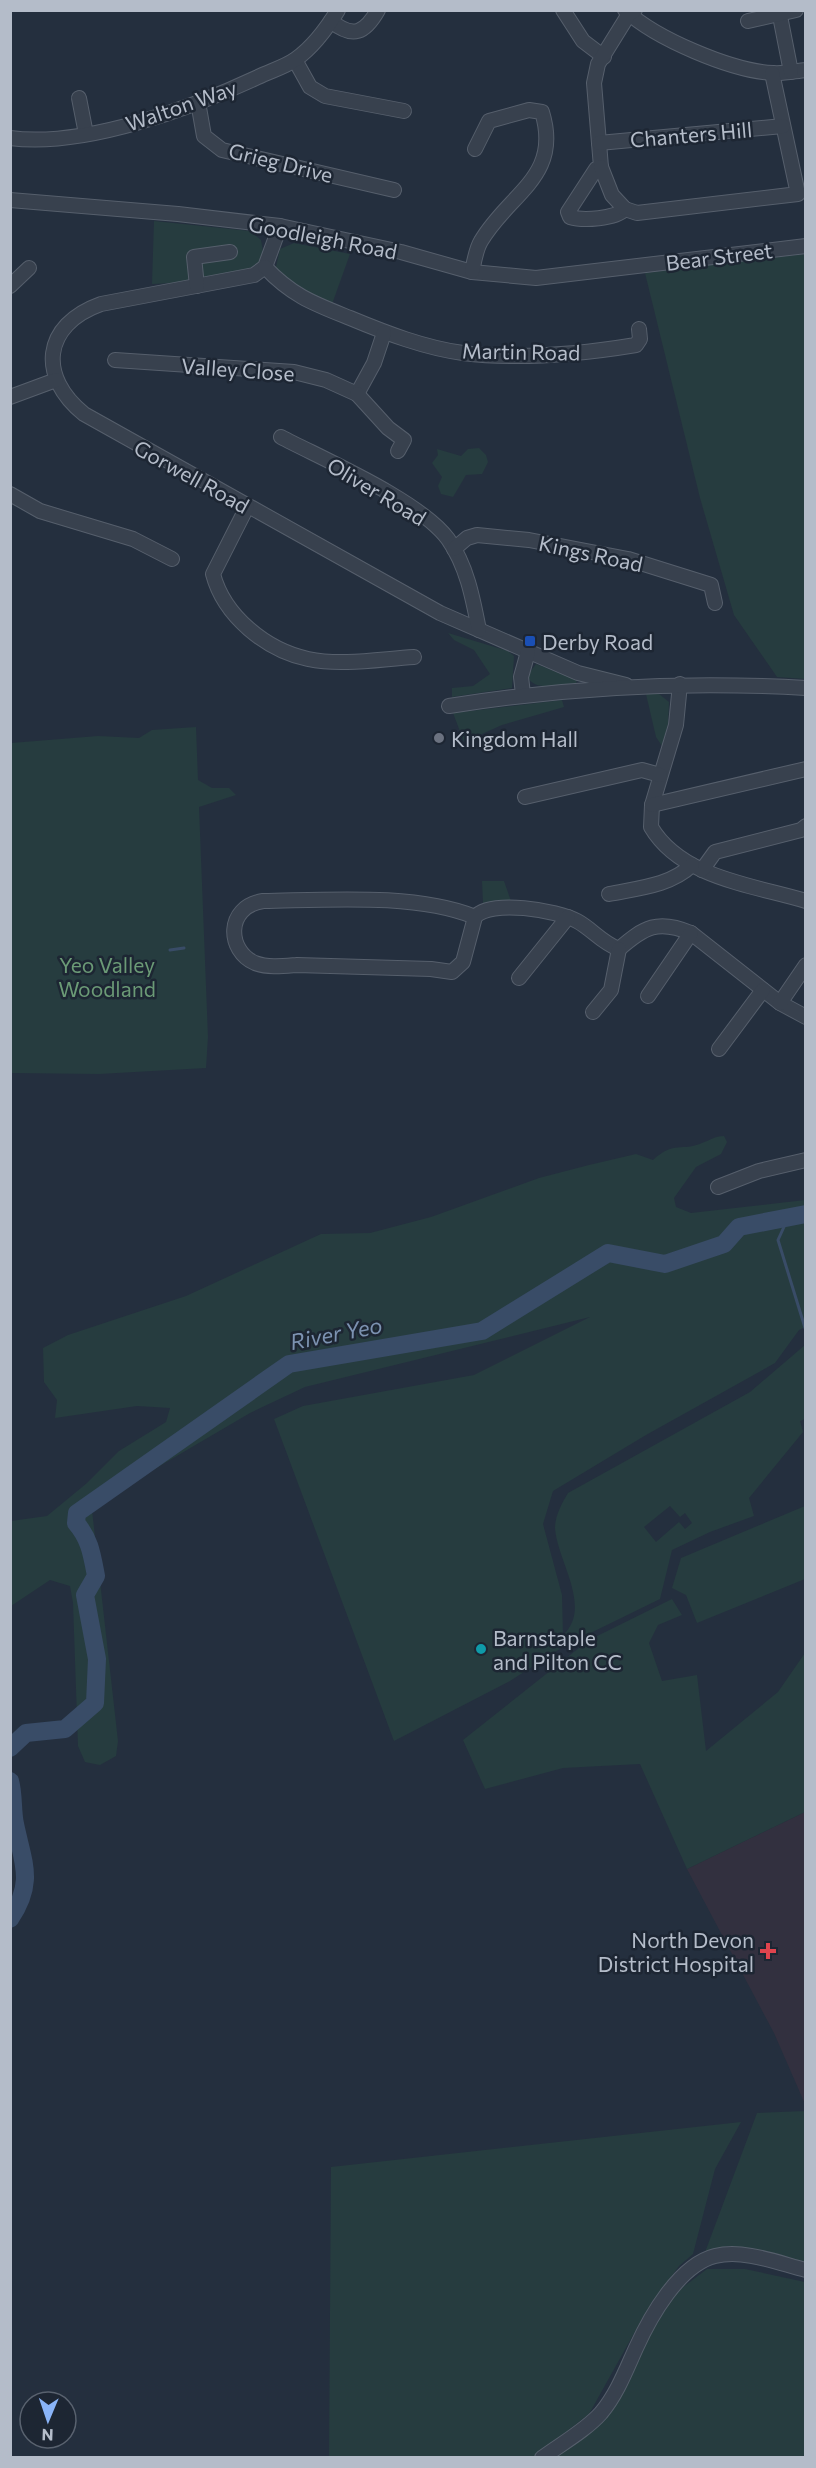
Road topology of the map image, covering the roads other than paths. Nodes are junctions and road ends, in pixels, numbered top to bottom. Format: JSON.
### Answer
{"nodes":[{"id":1,"x":378,"y":10,"type":"edge"},
{"id":2,"x":563,"y":10,"type":"edge"},
{"id":3,"x":796,"y":10,"type":"edge"},
{"id":4,"x":630,"y":12,"type":"edge"},
{"id":5,"x":335,"y":16,"type":"edge"},
{"id":6,"x":780,"y":16,"type":"junction"},
{"id":7,"x":748,"y":21,"type":"dead end"},
{"id":8,"x":604,"y":57,"type":"junction"},
{"id":9,"x":295,"y":60,"type":"junction"},
{"id":10,"x":806,"y":70,"type":"edge"},
{"id":11,"x":791,"y":72,"type":"junction"},
{"id":12,"x":772,"y":73,"type":"junction"},
{"id":13,"x":79,"y":98,"type":"dead end"},
{"id":14,"x":198,"y":102,"type":"junction"},
{"id":15,"x":404,"y":111,"type":"dead end"},
{"id":16,"x":783,"y":126,"type":"junction"},
{"id":17,"x":86,"y":134,"type":"junction"},
{"id":18,"x":10,"y":138,"type":"edge"},
{"id":19,"x":599,"y":143,"type":"junction"},
{"id":20,"x":475,"y":149,"type":"dead end"},
{"id":21,"x":601,"y":167,"type":"junction"},
{"id":22,"x":394,"y":190,"type":"dead end"},
{"id":23,"x":802,"y":194,"type":"edge"},
{"id":24,"x":10,"y":200,"type":"edge"},
{"id":25,"x":625,"y":209,"type":"junction"},
{"id":26,"x":279,"y":226,"type":"junction"},
{"id":27,"x":806,"y":246,"type":"edge"},
{"id":28,"x":230,"y":252,"type":"dead end"},
{"id":29,"x":266,"y":267,"type":"junction"},
{"id":30,"x":633,"y":267,"type":"joint"},
{"id":31,"x":29,"y":268,"type":"dead end"},
{"id":32,"x":472,"y":272,"type":"junction"},
{"id":33,"x":10,"y":286,"type":"edge"},
{"id":34,"x":197,"y":286,"type":"junction"},
{"id":35,"x":639,"y":329,"type":"dead end"},
{"id":36,"x":384,"y":333,"type":"junction"},
{"id":37,"x":115,"y":360,"type":"dead end"},
{"id":38,"x":56,"y":380,"type":"junction"},
{"id":39,"x":357,"y":394,"type":"junction"},
{"id":40,"x":10,"y":397,"type":"edge"},
{"id":41,"x":281,"y":436,"type":"dead end"},
{"id":42,"x":398,"y":451,"type":"dead end"},
{"id":43,"x":10,"y":494,"type":"edge"},
{"id":44,"x":247,"y":507,"type":"junction"},
{"id":45,"x":454,"y":549,"type":"junction"},
{"id":46,"x":172,"y":559,"type":"dead end"},
{"id":47,"x":715,"y":603,"type":"dead end"},
{"id":48,"x":479,"y":630,"type":"junction"},
{"id":49,"x":528,"y":652,"type":"junction"},
{"id":50,"x":414,"y":657,"type":"dead end"},
{"id":51,"x":680,"y":684,"type":"junction"},
{"id":52,"x":626,"y":685,"type":"junction"},
{"id":53,"x":806,"y":688,"type":"edge"},
{"id":54,"x":523,"y":694,"type":"junction"},
{"id":55,"x":449,"y":706,"type":"dead end"},
{"id":56,"x":806,"y":769,"type":"edge"},
{"id":57,"x":660,"y":775,"type":"junction"},
{"id":58,"x":525,"y":797,"type":"dead end"},
{"id":59,"x":652,"y":805,"type":"junction"},
{"id":60,"x":806,"y":826,"type":"edge"},
{"id":61,"x":697,"y":867,"type":"junction"},
{"id":62,"x":609,"y":894,"type":"dead end"},
{"id":63,"x":806,"y":901,"type":"edge"},
{"id":64,"x":475,"y":917,"type":"junction"},
{"id":65,"x":568,"y":917,"type":"junction"},
{"id":66,"x":691,"y":933,"type":"junction"},
{"id":67,"x":619,"y":949,"type":"junction"},
{"id":68,"x":806,"y":965,"type":"edge"},
{"id":69,"x":519,"y":978,"type":"dead end"},
{"id":70,"x":763,"y":990,"type":"junction"},
{"id":71,"x":648,"y":996,"type":"dead end"},
{"id":72,"x":780,"y":1003,"type":"junction"},
{"id":73,"x":592,"y":1012,"type":"dead end"},
{"id":74,"x":806,"y":1017,"type":"edge"},
{"id":75,"x":719,"y":1049,"type":"dead end"},
{"id":76,"x":806,"y":1160,"type":"edge"},
{"id":77,"x":718,"y":1186,"type":"dead end"},
{"id":78,"x":806,"y":2270,"type":"edge"},
{"id":79,"x":542,"y":2457,"type":"edge"}],
"edges":[{"from":1,"to":5,"type":"street","name":"Walton Way"},
{"from":2,"to":8,"type":"street"},
{"from":3,"to":6,"type":"street"},
{"from":4,"to":8,"type":"street","name":"Chanters Hill"},
{"from":4,"to":12,"type":"street","name":"Chanters Hill"},
{"from":5,"to":9,"type":"street","name":"Walton Way"},
{"from":6,"to":7,"type":"street"},
{"from":6,"to":11,"type":"street"},
{"from":8,"to":19,"type":"street","name":"Chanters Hill"},
{"from":9,"to":14,"type":"street","name":"Walton Way"},
{"from":9,"to":15,"type":"street"},
{"from":10,"to":11,"type":"street","name":"Chanters Hill"},
{"from":11,"to":12,"type":"street","name":"Chanters Hill"},
{"from":12,"to":16,"type":"street","name":"Chanters Hill"},
{"from":13,"to":17,"type":"street"},
{"from":14,"to":17,"type":"street","name":"Walton Way"},
{"from":14,"to":22,"type":"street","name":"Grieg Drive"},
{"from":16,"to":19,"type":"street","name":"Chanters Hill"},
{"from":16,"to":23,"type":"street","name":"Chanters Hill"},
{"from":17,"to":18,"type":"street","name":"Walton Way"},
{"from":19,"to":21,"type":"street","name":"Chanters Hill"},
{"from":20,"to":32,"type":"street"},
{"from":21,"to":25,"type":"street","name":"Chanters Hill"},
{"from":21,"to":25,"type":"street","name":"Chanters Hill"},
{"from":23,"to":25,"type":"street","name":"Chanters Hill"},
{"from":24,"to":26,"type":"street","name":"Goodleigh Road"},
{"from":26,"to":29,"type":"street"},
{"from":26,"to":32,"type":"street","name":"Goodleigh Road"},
{"from":27,"to":30,"type":"street","name":"Bear Street"},
{"from":28,"to":34,"type":"street"},
{"from":29,"to":34,"type":"street"},
{"from":29,"to":36,"type":"street","name":"Martin Road"},
{"from":30,"to":32,"type":"street","name":"Goodleigh Road"},
{"from":31,"to":33,"type":"street"},
{"from":34,"to":38,"type":"street"},
{"from":35,"to":36,"type":"street","name":"Martin Road"},
{"from":36,"to":39,"type":"street"},
{"from":37,"to":39,"type":"street","name":"Valley Close"},
{"from":38,"to":40,"type":"street"},
{"from":38,"to":44,"type":"street","name":"Gorwell Road"},
{"from":39,"to":42,"type":"street","name":"Valley Close"},
{"from":41,"to":45,"type":"street","name":"Oliver Road"},
{"from":43,"to":46,"type":"street"},
{"from":44,"to":48,"type":"street","name":"Gorwell Road"},
{"from":44,"to":50,"type":"street"},
{"from":45,"to":47,"type":"street","name":"Kings Road"},
{"from":45,"to":48,"type":"street","name":"Oliver Road"},
{"from":48,"to":49,"type":"street","name":"Gorwell Road"},
{"from":49,"to":52,"type":"street","name":"Gorwell Road"},
{"from":49,"to":54,"type":"street"},
{"from":51,"to":52,"type":"street"},
{"from":51,"to":53,"type":"street"},
{"from":51,"to":57,"type":"street"},
{"from":52,"to":54,"type":"street"},
{"from":54,"to":55,"type":"street"},
{"from":56,"to":59,"type":"street"},
{"from":57,"to":58,"type":"street"},
{"from":57,"to":59,"type":"street"},
{"from":59,"to":61,"type":"street"},
{"from":60,"to":61,"type":"street"},
{"from":61,"to":62,"type":"street"},
{"from":61,"to":63,"type":"street"},
{"from":64,"to":64,"type":"street"},
{"from":64,"to":65,"type":"street"},
{"from":65,"to":67,"type":"street"},
{"from":65,"to":69,"type":"street"},
{"from":66,"to":67,"type":"street"},
{"from":66,"to":70,"type":"street"},
{"from":66,"to":71,"type":"street"},
{"from":67,"to":73,"type":"street"},
{"from":68,"to":72,"type":"street"},
{"from":70,"to":72,"type":"street"},
{"from":70,"to":75,"type":"street"},
{"from":72,"to":74,"type":"street"},
{"from":76,"to":77,"type":"street"},
{"from":78,"to":79,"type":"street"}]}
